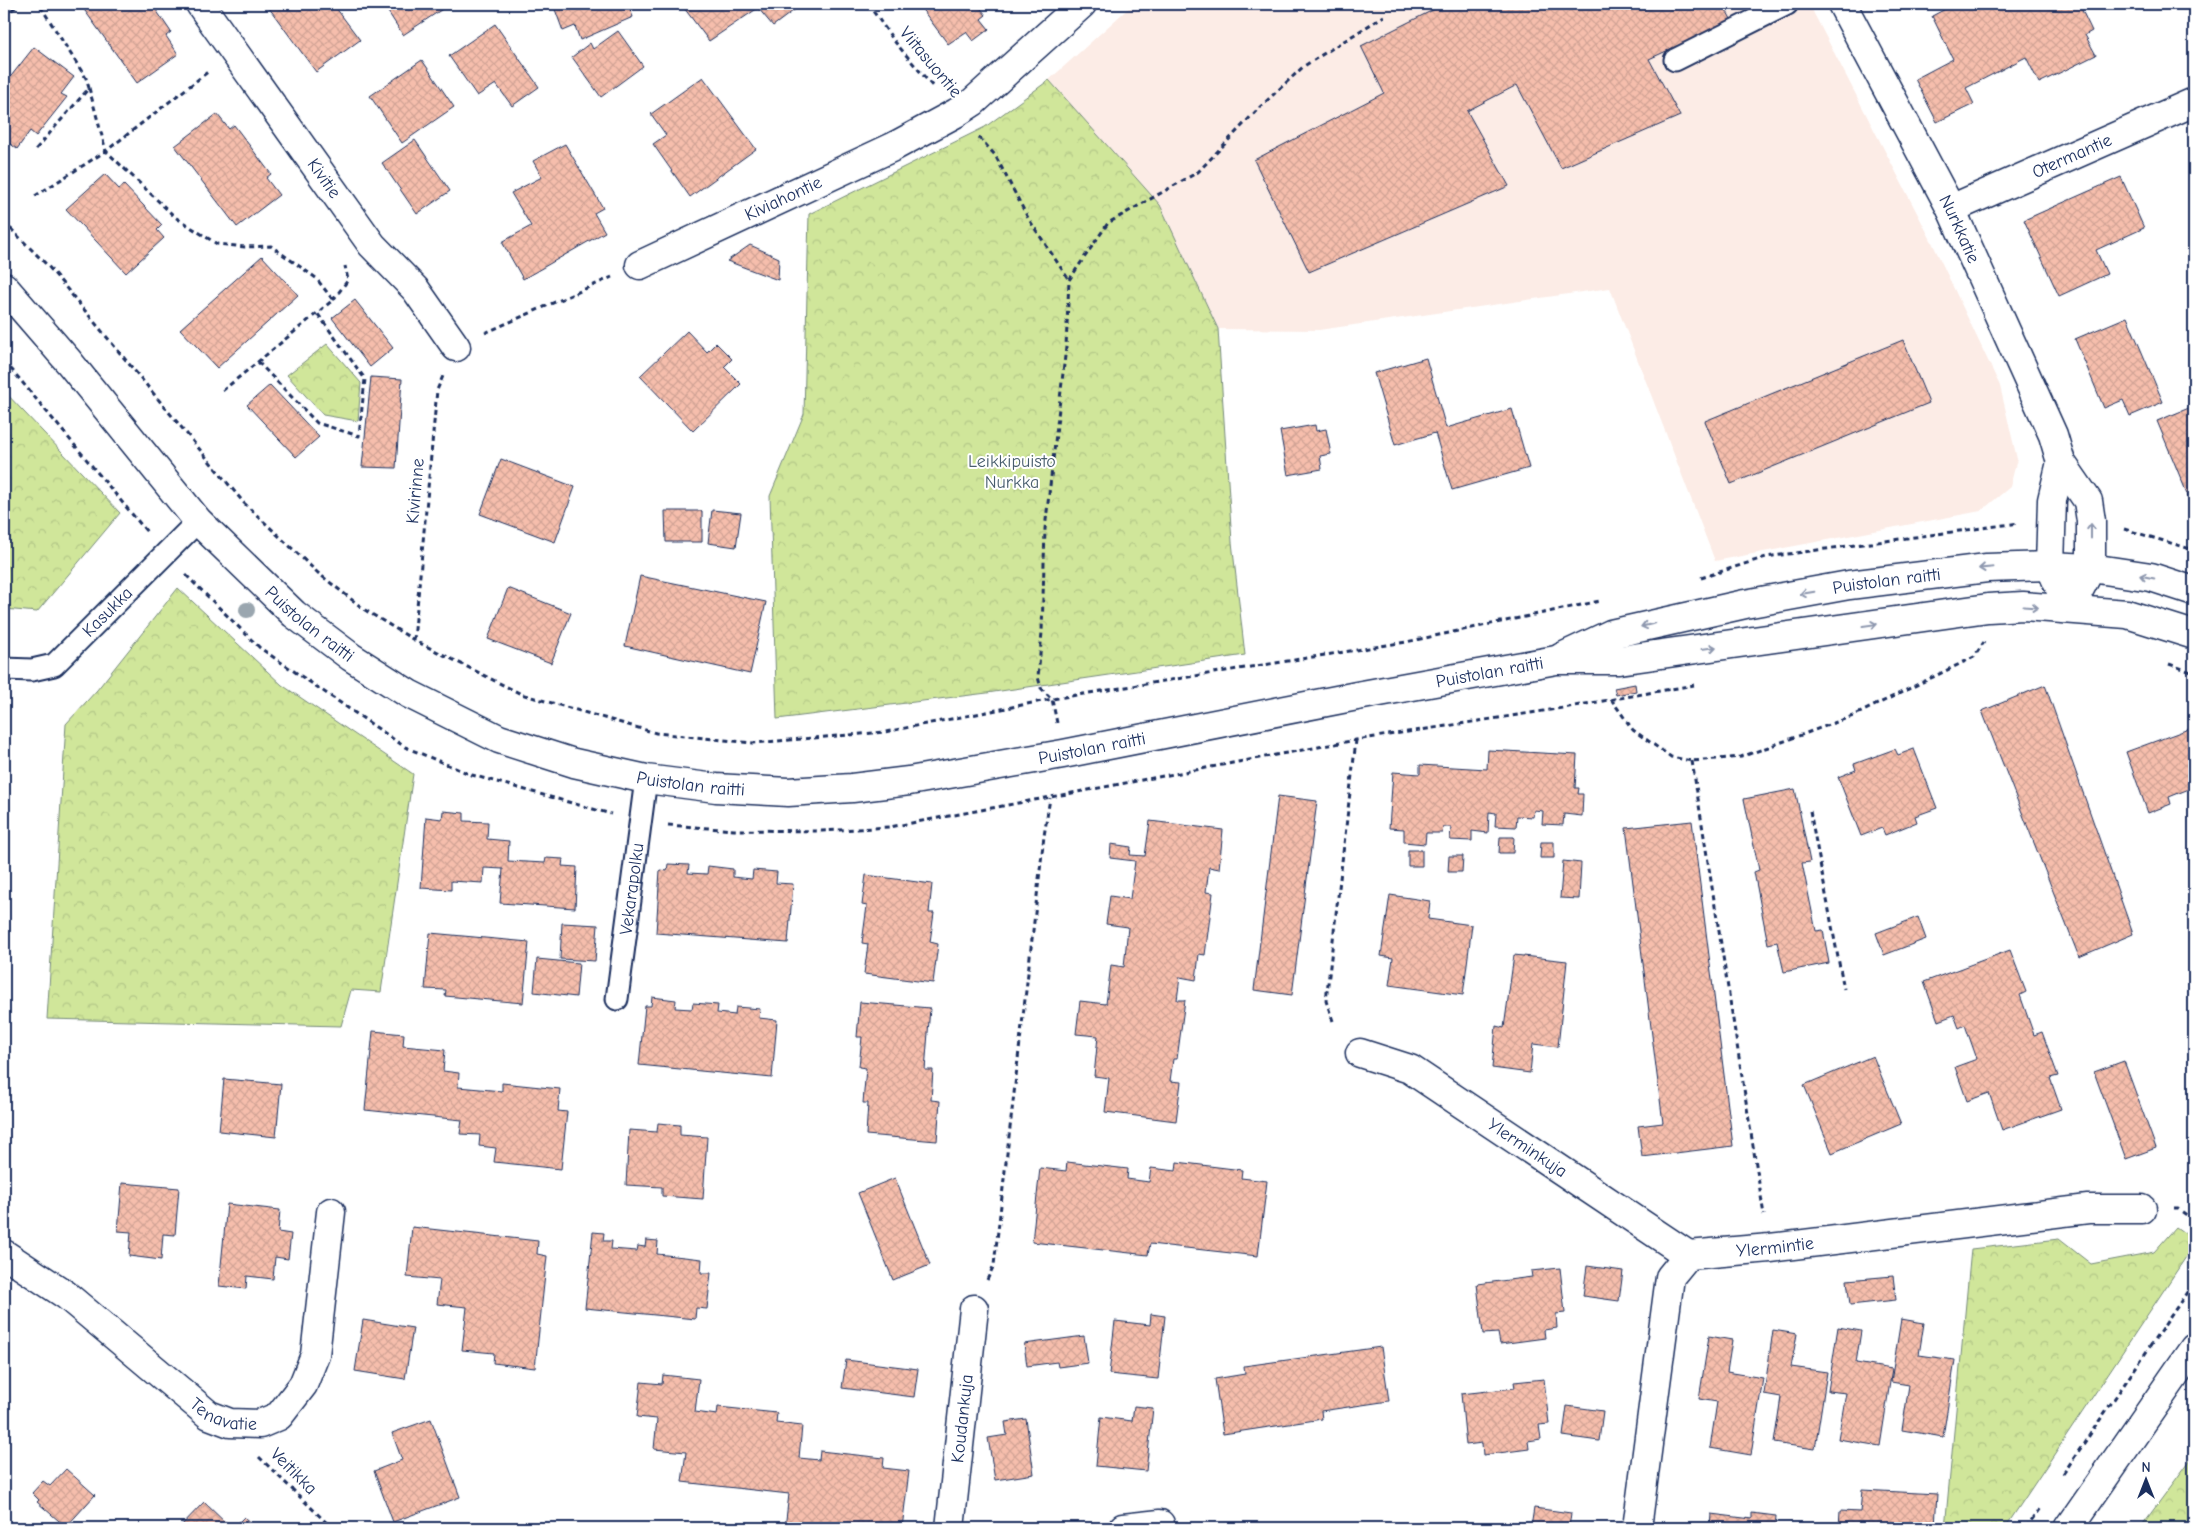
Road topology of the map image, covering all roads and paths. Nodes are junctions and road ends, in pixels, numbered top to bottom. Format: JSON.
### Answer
{"nodes":[{"id":1,"x":20,"y":4,"type":"edge"},
{"id":2,"x":39,"y":4,"type":"edge"},
{"id":3,"x":200,"y":4,"type":"edge"},
{"id":4,"x":868,"y":4,"type":"edge"},
{"id":5,"x":1082,"y":4,"type":"edge"},
{"id":6,"x":1787,"y":4,"type":"edge"},
{"id":7,"x":1842,"y":4,"type":"edge"},
{"id":8,"x":4,"y":15,"type":"edge"},
{"id":9,"x":1384,"y":16,"type":"dead end"},
{"id":10,"x":1675,"y":60,"type":"dead end"},
{"id":11,"x":212,"y":69,"type":"dead end"},
{"id":12,"x":90,"y":88,"type":"junction"},
{"id":13,"x":2194,"y":102,"type":"edge"},
{"id":14,"x":956,"y":113,"type":"junction"},
{"id":15,"x":36,"y":149,"type":"dead end"},
{"id":16,"x":106,"y":151,"type":"junction"},
{"id":17,"x":35,"y":196,"type":"dead end"},
{"id":18,"x":1952,"y":210,"type":"junction"},
{"id":19,"x":4,"y":222,"type":"edge"},
{"id":20,"x":640,"y":265,"type":"joint"},
{"id":21,"x":1069,"y":280,"type":"junction"},
{"id":22,"x":4,"y":287,"type":"edge"},
{"id":23,"x":317,"y":313,"type":"junction"},
{"id":24,"x":456,"y":347,"type":"junction"},
{"id":25,"x":4,"y":362,"type":"edge"},
{"id":26,"x":258,"y":362,"type":"junction"},
{"id":27,"x":221,"y":392,"type":"dead end"},
{"id":28,"x":2061,"y":462,"type":"junction"},
{"id":29,"x":198,"y":521,"type":"junction"},
{"id":30,"x":2013,"y":523,"type":"dead end"},
{"id":31,"x":2118,"y":527,"type":"dead end"},
{"id":32,"x":2194,"y":550,"type":"edge"},
{"id":33,"x":165,"y":554,"type":"junction"},
{"id":34,"x":2050,"y":566,"type":"junction"},
{"id":35,"x":2091,"y":568,"type":"junction"},
{"id":36,"x":1693,"y":580,"type":"dead end"},
{"id":37,"x":2194,"y":591,"type":"edge"},
{"id":38,"x":1607,"y":599,"type":"dead end"},
{"id":39,"x":2069,"y":609,"type":"junction"},
{"id":40,"x":1989,"y":635,"type":"dead end"},
{"id":41,"x":2194,"y":635,"type":"edge"},
{"id":42,"x":414,"y":640,"type":"junction"},
{"id":43,"x":1556,"y":660,"type":"junction"},
{"id":44,"x":2166,"y":664,"type":"dead end"},
{"id":45,"x":4,"y":669,"type":"edge"},
{"id":46,"x":2194,"y":673,"type":"edge"},
{"id":47,"x":1700,"y":684,"type":"dead end"},
{"id":48,"x":1052,"y":699,"type":"junction"},
{"id":49,"x":1611,"y":699,"type":"junction"},
{"id":50,"x":1356,"y":740,"type":"junction"},
{"id":51,"x":1692,"y":761,"type":"junction"},
{"id":52,"x":646,"y":779,"type":"junction"},
{"id":53,"x":1050,"y":798,"type":"junction"},
{"id":54,"x":1810,"y":811,"type":"dead end"},
{"id":55,"x":640,"y":822,"type":"junction"},
{"id":56,"x":1844,"y":989,"type":"dead end"},
{"id":57,"x":617,"y":999,"type":"dead end"},
{"id":58,"x":1333,"y":1021,"type":"dead end"},
{"id":59,"x":1360,"y":1053,"type":"dead end"},
{"id":60,"x":2142,"y":1209,"type":"dead end"},
{"id":61,"x":331,"y":1212,"type":"dead end"},
{"id":62,"x":1770,"y":1248,"type":"junction"},
{"id":63,"x":4,"y":1254,"type":"edge"},
{"id":64,"x":1688,"y":1255,"type":"junction"},
{"id":65,"x":2194,"y":1282,"type":"edge"},
{"id":66,"x":974,"y":1308,"type":"joint"},
{"id":67,"x":2194,"y":1348,"type":"edge"},
{"id":68,"x":260,"y":1424,"type":"junction"},
{"id":69,"x":2060,"y":1479,"type":"dead end"},
{"id":70,"x":2043,"y":1504,"type":"dead end"},
{"id":71,"x":1160,"y":1524,"type":"dead end"},
{"id":72,"x":332,"y":1528,"type":"edge"},
{"id":73,"x":950,"y":1528,"type":"edge"},
{"id":74,"x":1123,"y":1528,"type":"edge"},
{"id":75,"x":1637,"y":1528,"type":"edge"},
{"id":76,"x":2026,"y":1528,"type":"edge"},
{"id":77,"x":2069,"y":1528,"type":"edge"}],
"edges":[{"from":1,"to":8,"type":"path"},
{"from":2,"to":12,"type":"path"},
{"from":3,"to":24,"type":"street","name":"Kivitie"},
{"from":4,"to":14,"type":"path","name":"Viitasuontie"},
{"from":5,"to":14,"type":"street","name":"Kiviahontie"},
{"from":6,"to":10,"type":"lane"},
{"from":7,"to":18,"type":"street","name":"Nurkkatie"},
{"from":9,"to":21,"type":"path"},
{"from":11,"to":16,"type":"path"},
{"from":12,"to":15,"type":"path"},
{"from":12,"to":16,"type":"path"},
{"from":13,"to":18,"type":"street","name":"Otermantie"},
{"from":14,"to":20,"type":"street","name":"Kiviahontie"},
{"from":14,"to":21,"type":"path","name":"Viitasuontie"},
{"from":16,"to":17,"type":"path"},
{"from":16,"to":23,"type":"path"},
{"from":18,"to":28,"type":"street","name":"Nurkkatie"},
{"from":19,"to":42,"type":"path"},
{"from":20,"to":24,"type":"path"},
{"from":21,"to":48,"type":"path"},
{"from":22,"to":29,"type":"street","name":"Puistolan raitti"},
{"from":23,"to":26,"type":"path"},
{"from":23,"to":26,"type":"path"},
{"from":24,"to":42,"type":"path","name":"Kivirinne"},
{"from":25,"to":33,"type":"path"},
{"from":26,"to":27,"type":"path"},
{"from":28,"to":34,"type":"street","name":"Nurkkatie"},
{"from":35,"to":28,"type":"street","name":"Nurkkatie","one_way":true},
{"from":29,"to":33,"type":"lane","name":"Kasukka"},
{"from":29,"to":52,"type":"street","name":"Puistolan raitti"},
{"from":30,"to":36,"type":"path"},
{"from":31,"to":32,"type":"path"},
{"from":33,"to":45,"type":"lane","name":"Kasukka"},
{"from":33,"to":55,"type":"path"},
{"from":34,"to":35,"type":"street","name":"Puistolan raitti"},
{"from":34,"to":39,"type":"street","name":"Nurkkatie"},
{"from":34,"to":43,"type":"street","name":"Puistolan raitti","one_way":true},
{"from":37,"to":35,"type":"street","name":"Puistolan raitti","one_way":true},
{"from":35,"to":39,"type":"street","name":"Nurkkatie"},
{"from":38,"to":48,"type":"path"},
{"from":39,"to":41,"type":"street","name":"Puistolan raitti"},
{"from":43,"to":39,"type":"street","name":"Puistolan raitti","one_way":true},
{"from":40,"to":51,"type":"path"},
{"from":42,"to":48,"type":"path"},
{"from":43,"to":52,"type":"street","name":"Puistolan raitti"},
{"from":44,"to":46,"type":"path"},
{"from":47,"to":49,"type":"path"},
{"from":49,"to":50,"type":"path"},
{"from":49,"to":51,"type":"path"},
{"from":50,"to":53,"type":"path"},
{"from":50,"to":58,"type":"path"},
{"from":51,"to":62,"type":"path"},
{"from":52,"to":55,"type":"lane","name":"Vekarapolku"},
{"from":53,"to":55,"type":"path"},
{"from":53,"to":66,"type":"path"},
{"from":54,"to":56,"type":"path"},
{"from":55,"to":57,"type":"lane","name":"Vekarapolku"},
{"from":59,"to":64,"type":"street","name":"Ylerminkuja"},
{"from":60,"to":62,"type":"street","name":"Ylermintie"},
{"from":61,"to":68,"type":"street","name":"Tenavatie"},
{"from":62,"to":64,"type":"street","name":"Ylermintie"},
{"from":63,"to":68,"type":"street","name":"Tenavatie"},
{"from":64,"to":75,"type":"street"},
{"from":65,"to":69,"type":"path"},
{"from":66,"to":73,"type":"street","name":"Koudankuja"},
{"from":67,"to":77,"type":"street"},
{"from":68,"to":72,"type":"path","name":"Veitikka"},
{"from":70,"to":76,"type":"path"},
{"from":71,"to":74,"type":"street"}]}
